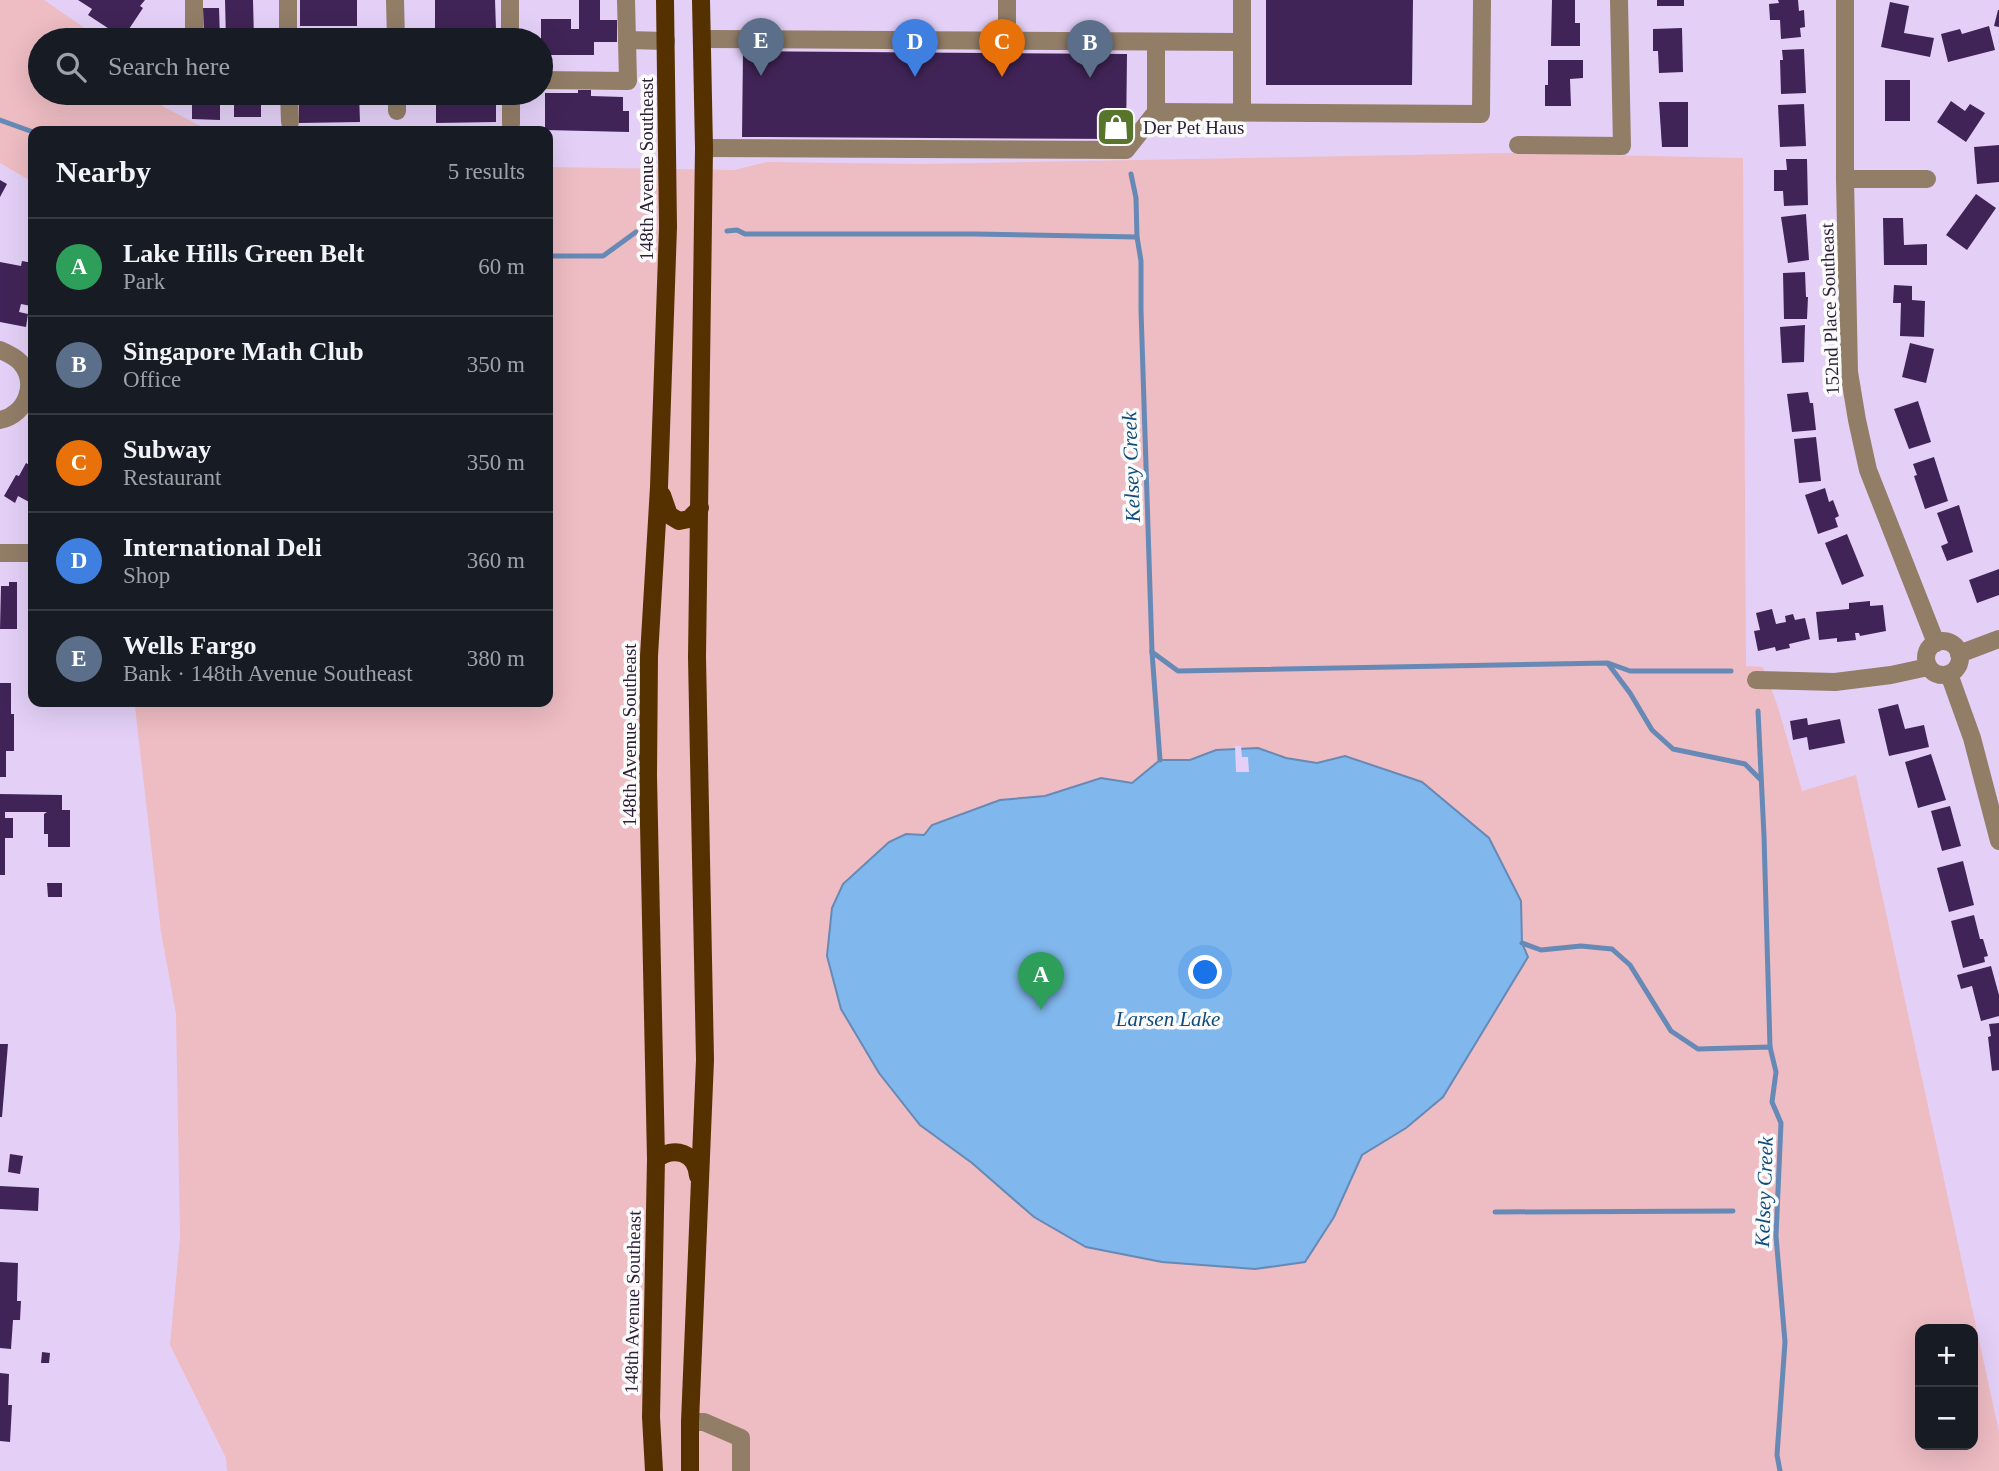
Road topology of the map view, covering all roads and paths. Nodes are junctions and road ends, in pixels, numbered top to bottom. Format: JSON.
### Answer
{"nodes":[{"id":1,"x":194,"y":0,"type":"edge"},
{"id":2,"x":288,"y":0,"type":"edge"},
{"id":3,"x":395,"y":0,"type":"edge"},
{"id":4,"x":510,"y":0,"type":"edge"},
{"id":5,"x":626,"y":0,"type":"edge"},
{"id":6,"x":665,"y":0,"type":"edge"},
{"id":7,"x":701,"y":0,"type":"edge"},
{"id":8,"x":1007,"y":0,"type":"edge"},
{"id":9,"x":1242,"y":0,"type":"edge"},
{"id":10,"x":1482,"y":0,"type":"edge"},
{"id":11,"x":1619,"y":0,"type":"edge"},
{"id":12,"x":1845,"y":0,"type":"edge"},
{"id":13,"x":194,"y":28,"type":"edge"},
{"id":14,"x":288,"y":28,"type":"edge"},
{"id":15,"x":396,"y":28,"type":"edge"},
{"id":16,"x":510,"y":28,"type":"edge"},
{"id":17,"x":702,"y":39,"type":"junction"},
{"id":18,"x":627,"y":40,"type":"junction"},
{"id":19,"x":666,"y":41,"type":"junction"},
{"id":20,"x":1007,"y":41,"type":"junction"},
{"id":21,"x":1156,"y":42,"type":"junction"},
{"id":22,"x":1242,"y":42,"type":"junction"},
{"id":23,"x":553,"y":80,"type":"edge"},
{"id":24,"x":289,"y":105,"type":"edge"},
{"id":25,"x":397,"y":105,"type":"edge"},
{"id":26,"x":511,"y":105,"type":"edge"},
{"id":27,"x":397,"y":111,"type":"dead end"},
{"id":28,"x":1156,"y":112,"type":"junction"},
{"id":29,"x":1242,"y":113,"type":"junction"},
{"id":30,"x":290,"y":121,"type":"dead end"},
{"id":31,"x":512,"y":124,"type":"dead end"},
{"id":32,"x":1518,"y":145,"type":"dead end"},
{"id":33,"x":705,"y":148,"type":"junction"},
{"id":34,"x":1845,"y":179,"type":"junction"},
{"id":35,"x":1927,"y":179,"type":"dead end"},
{"id":36,"x":0,"y":350,"type":"edge"},
{"id":37,"x":28,"y":379,"type":"edge"},
{"id":38,"x":28,"y":395,"type":"edge"},
{"id":39,"x":0,"y":420,"type":"edge"},
{"id":40,"x":659,"y":488,"type":"junction"},
{"id":41,"x":700,"y":508,"type":"junction"},
{"id":42,"x":0,"y":553,"type":"edge"},
{"id":43,"x":28,"y":553,"type":"edge"},
{"id":44,"x":1999,"y":639,"type":"edge"},
{"id":45,"x":1936,"y":643,"type":"junction"},
{"id":46,"x":1959,"y":654,"type":"junction"},
{"id":47,"x":1928,"y":667,"type":"junction"},
{"id":48,"x":1949,"y":674,"type":"junction"},
{"id":49,"x":1756,"y":680,"type":"dead end"},
{"id":50,"x":1999,"y":841,"type":"edge"},
{"id":51,"x":656,"y":1159,"type":"junction"},
{"id":52,"x":701,"y":1200,"type":"junction"},
{"id":53,"x":690,"y":1422,"type":"junction"},
{"id":54,"x":654,"y":1471,"type":"edge"},
{"id":55,"x":690,"y":1471,"type":"edge"},
{"id":56,"x":741,"y":1471,"type":"edge"}],
"edges":[{"from":1,"to":13,"type":"street"},
{"from":2,"to":14,"type":"street"},
{"from":3,"to":15,"type":"street"},
{"from":4,"to":16,"type":"street"},
{"from":5,"to":18,"type":"street"},
{"from":6,"to":19,"type":"main road","name":"148th Avenue Southeast"},
{"from":7,"to":17,"type":"main road"},
{"from":8,"to":20,"type":"street"},
{"from":9,"to":22,"type":"street"},
{"from":10,"to":29,"type":"street"},
{"from":11,"to":32,"type":"street"},
{"from":12,"to":34,"type":"street","name":"152nd Place Southeast"},
{"from":17,"to":20,"type":"street"},
{"from":17,"to":33,"type":"main road"},
{"from":18,"to":19,"type":"street"},
{"from":18,"to":23,"type":"street"},
{"from":19,"to":40,"type":"main road","name":"148th Avenue Southeast"},
{"from":20,"to":21,"type":"street"},
{"from":21,"to":22,"type":"street"},
{"from":21,"to":28,"type":"street"},
{"from":22,"to":29,"type":"street"},
{"from":24,"to":30,"type":"street"},
{"from":25,"to":27,"type":"street"},
{"from":26,"to":31,"type":"street"},
{"from":28,"to":29,"type":"street"},
{"from":28,"to":33,"type":"street"},
{"from":33,"to":41,"type":"main road"},
{"from":34,"to":35,"type":"street"},
{"from":34,"to":45,"type":"street","name":"152nd Place Southeast"},
{"from":36,"to":37,"type":"street"},
{"from":38,"to":39,"type":"street"},
{"from":40,"to":41,"type":"main road"},
{"from":40,"to":51,"type":"main road","name":"148th Avenue Southeast"},
{"from":41,"to":52,"type":"main road"},
{"from":42,"to":43,"type":"street"},
{"from":44,"to":46,"type":"street"},
{"from":45,"to":46,"type":"street"},
{"from":45,"to":47,"type":"street"},
{"from":46,"to":48,"type":"street"},
{"from":47,"to":48,"type":"street"},
{"from":47,"to":49,"type":"street"},
{"from":48,"to":50,"type":"street"},
{"from":51,"to":52,"type":"main road"},
{"from":51,"to":54,"type":"main road","name":"148th Avenue Southeast"},
{"from":52,"to":53,"type":"main road"},
{"from":53,"to":55,"type":"main road"},
{"from":53,"to":56,"type":"street"}]}
